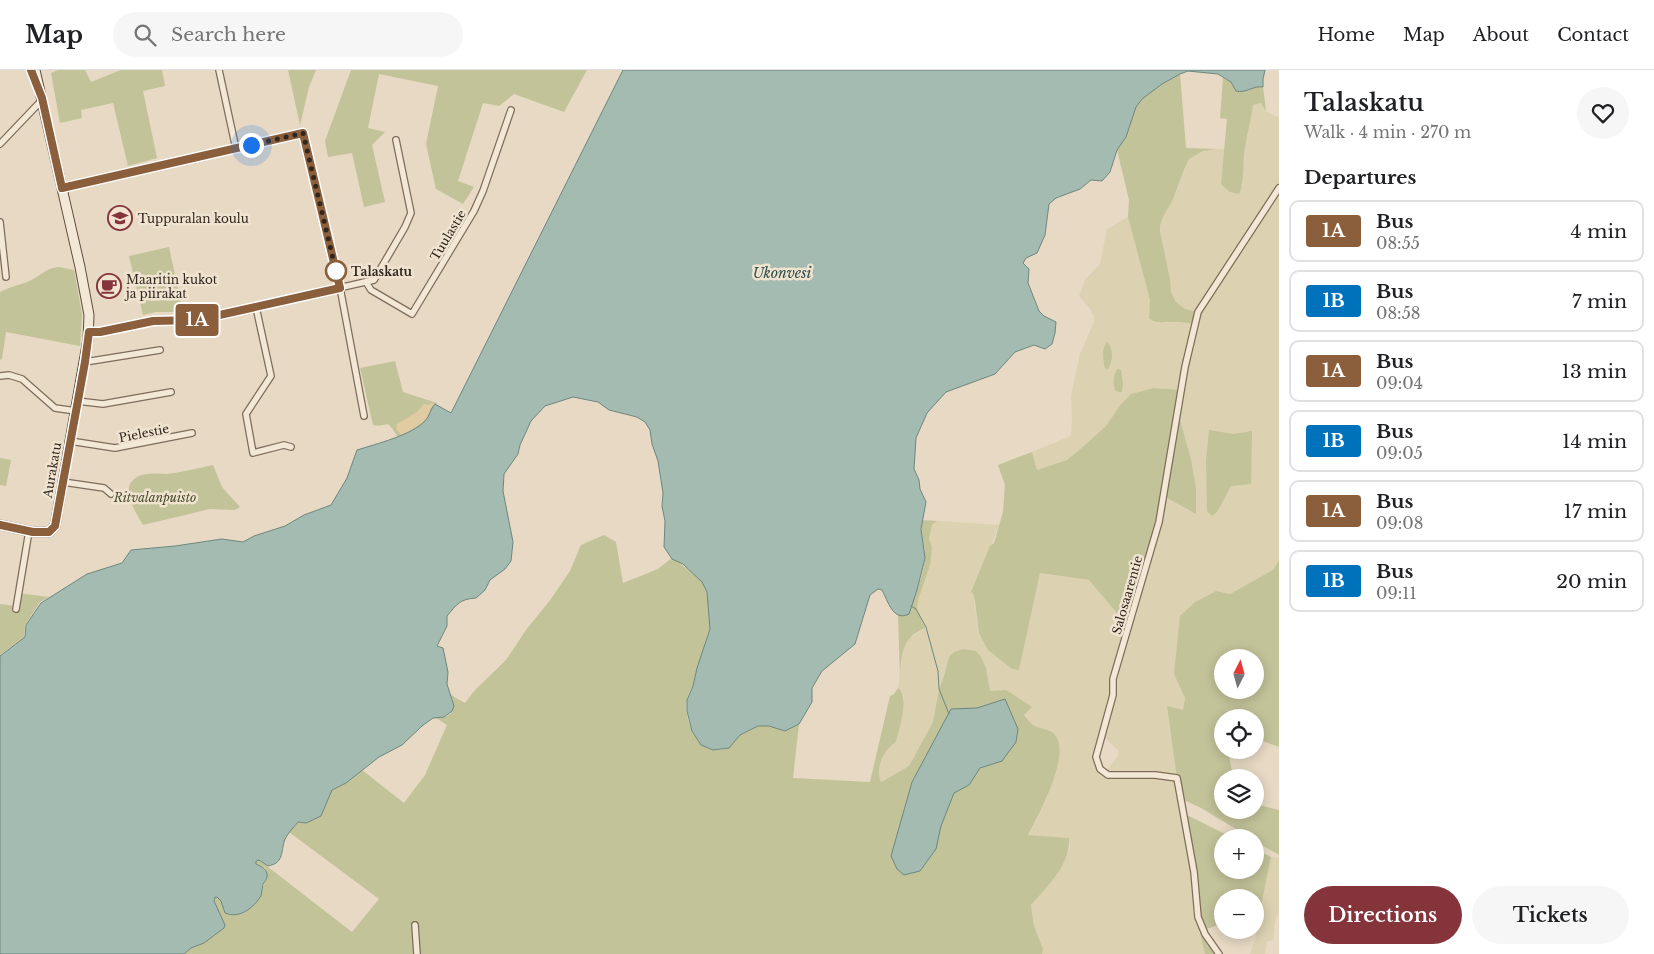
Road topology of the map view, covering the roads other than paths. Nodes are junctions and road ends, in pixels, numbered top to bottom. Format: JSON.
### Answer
{"nodes":[{"id":1,"x":30,"y":70,"type":"edge"},
{"id":2,"x":35,"y":70,"type":"edge"},
{"id":3,"x":219,"y":70,"type":"edge"},
{"id":4,"x":42,"y":99,"type":"junction"},
{"id":5,"x":510,"y":110,"type":"dead end"},
{"id":6,"x":396,"y":140,"type":"dead end"},
{"id":7,"x":0,"y":144,"type":"edge"},
{"id":8,"x":236,"y":149,"type":"junction"},
{"id":9,"x":62,"y":188,"type":"junction"},
{"id":10,"x":1279,"y":188,"type":"edge"},
{"id":11,"x":0,"y":222,"type":"edge"},
{"id":12,"x":6,"y":277,"type":"dead end"},
{"id":13,"x":366,"y":282,"type":"junction"},
{"id":14,"x":340,"y":288,"type":"junction"},
{"id":15,"x":256,"y":307,"type":"junction"},
{"id":16,"x":89,"y":332,"type":"junction"},
{"id":17,"x":160,"y":350,"type":"dead end"},
{"id":18,"x":85,"y":362,"type":"junction"},
{"id":19,"x":0,"y":376,"type":"edge"},
{"id":20,"x":171,"y":392,"type":"dead end"},
{"id":21,"x":77,"y":406,"type":"junction"},
{"id":22,"x":364,"y":416,"type":"dead end"},
{"id":23,"x":192,"y":433,"type":"dead end"},
{"id":24,"x":70,"y":441,"type":"junction"},
{"id":25,"x":291,"y":448,"type":"dead end"},
{"id":26,"x":63,"y":482,"type":"junction"},
{"id":27,"x":110,"y":494,"type":"dead end"},
{"id":28,"x":0,"y":525,"type":"edge"},
{"id":29,"x":28,"y":531,"type":"junction"},
{"id":30,"x":16,"y":609,"type":"dead end"},
{"id":31,"x":415,"y":925,"type":"dead end"},
{"id":32,"x":417,"y":954,"type":"edge"},
{"id":33,"x":1219,"y":954,"type":"edge"}],
"edges":[{"from":1,"to":4,"type":"street"},
{"from":2,"to":4,"type":"street"},
{"from":3,"to":8,"type":"street"},
{"from":4,"to":7,"type":"street"},
{"from":4,"to":9,"type":"street","name":"Aurakatu"},
{"from":5,"to":13,"type":"street","name":"Tuulastie"},
{"from":6,"to":13,"type":"street"},
{"from":8,"to":9,"type":"street"},
{"from":8,"to":14,"type":"street"},
{"from":9,"to":16,"type":"street","name":"Aurakatu"},
{"from":10,"to":33,"type":"street","name":"Salosaarentie"},
{"from":11,"to":12,"type":"street"},
{"from":13,"to":14,"type":"street"},
{"from":14,"to":15,"type":"street"},
{"from":14,"to":22,"type":"street"},
{"from":15,"to":16,"type":"street"},
{"from":15,"to":25,"type":"street"},
{"from":16,"to":18,"type":"street","name":"Aurakatu"},
{"from":17,"to":18,"type":"street"},
{"from":18,"to":21,"type":"street","name":"Aurakatu"},
{"from":19,"to":21,"type":"street"},
{"from":20,"to":21,"type":"street"},
{"from":21,"to":24,"type":"street","name":"Aurakatu"},
{"from":23,"to":24,"type":"street","name":"Pielestie"},
{"from":24,"to":26,"type":"street","name":"Aurakatu"},
{"from":26,"to":27,"type":"street"},
{"from":26,"to":29,"type":"street","name":"Aurakatu"},
{"from":28,"to":29,"type":"street","name":"Aurakatu"},
{"from":29,"to":30,"type":"street"},
{"from":31,"to":32,"type":"street"}]}
